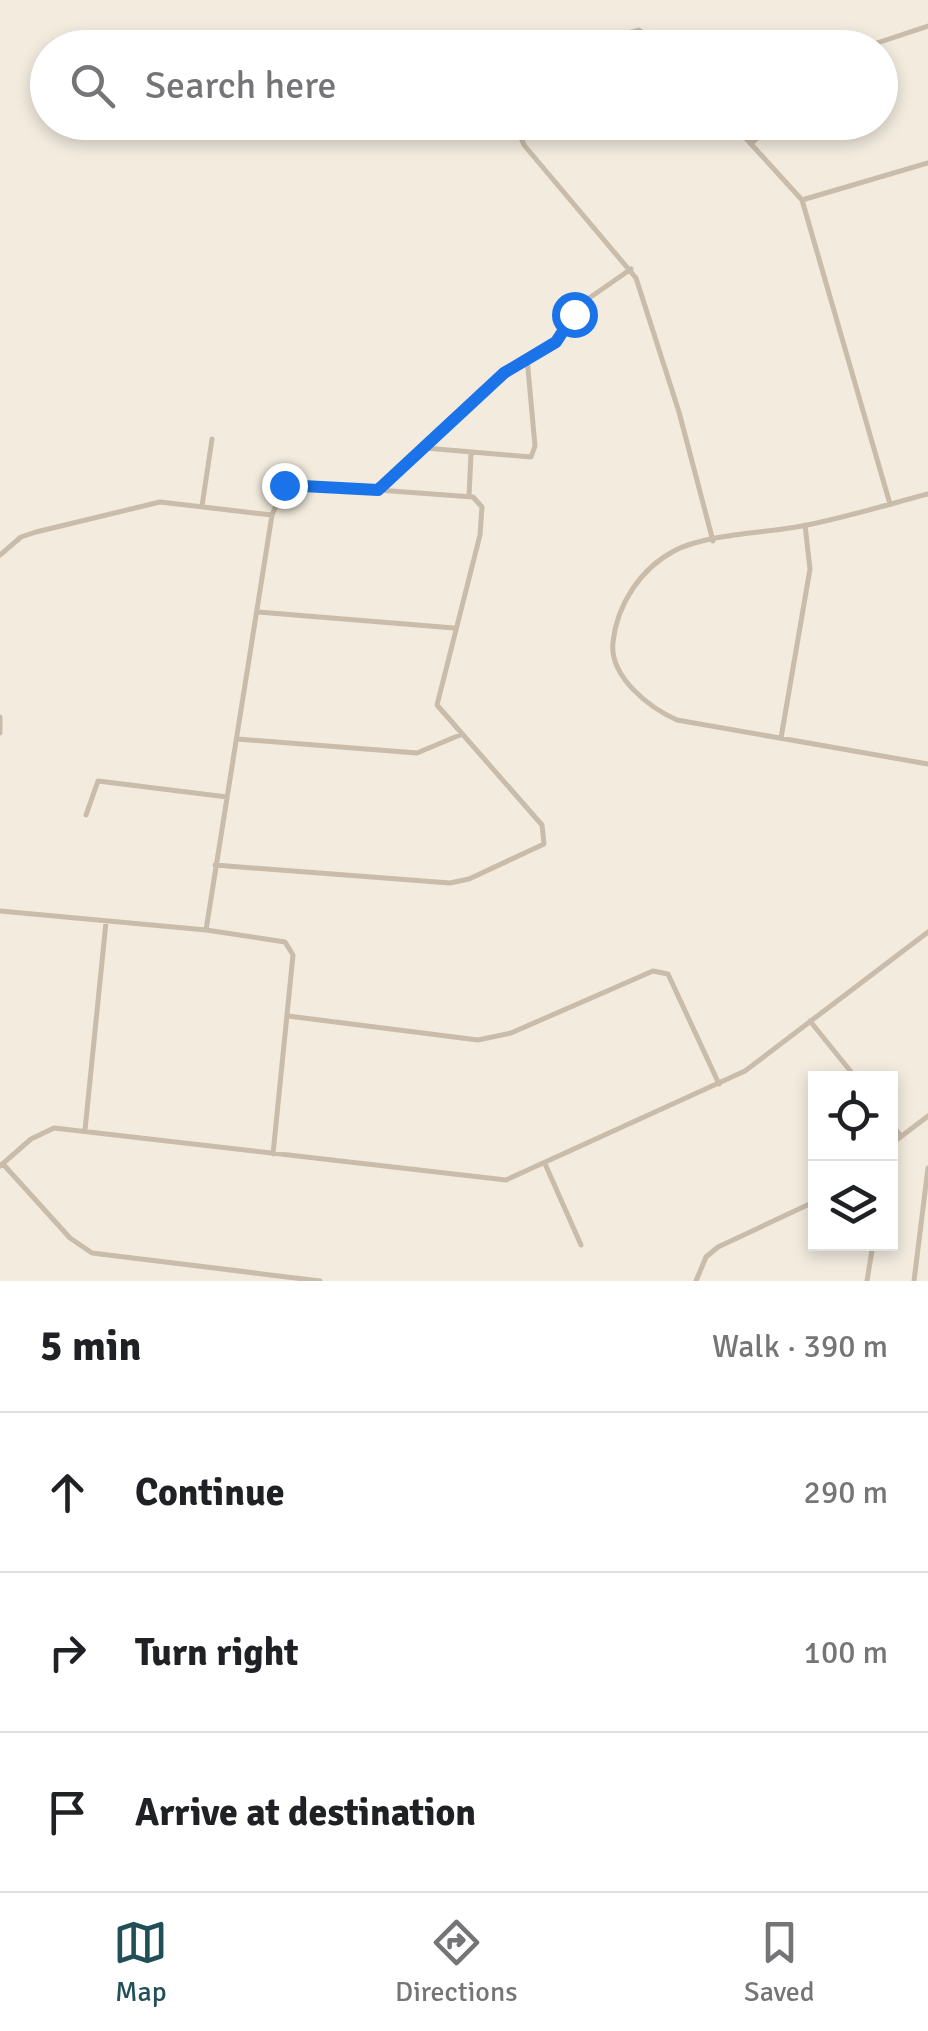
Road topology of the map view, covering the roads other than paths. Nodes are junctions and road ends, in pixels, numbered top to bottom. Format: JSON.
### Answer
{"nodes":[{"id":1,"x":928,"y":26,"type":"edge"},
{"id":2,"x":898,"y":36,"type":"edge"},
{"id":3,"x":522,"y":140,"type":"edge"},
{"id":4,"x":747,"y":140,"type":"edge"},
{"id":5,"x":755,"y":140,"type":"edge"},
{"id":6,"x":751,"y":144,"type":"junction"},
{"id":7,"x":928,"y":163,"type":"edge"},
{"id":8,"x":802,"y":200,"type":"junction"},
{"id":9,"x":631,"y":269,"type":"junction"},
{"id":10,"x":527,"y":358,"type":"junction"},
{"id":11,"x":212,"y":439,"type":"dead end"},
{"id":12,"x":425,"y":448,"type":"junction"},
{"id":13,"x":471,"y":454,"type":"junction"},
{"id":14,"x":378,"y":490,"type":"junction"},
{"id":15,"x":928,"y":494,"type":"edge"},
{"id":16,"x":469,"y":497,"type":"junction"},
{"id":17,"x":890,"y":504,"type":"junction"},
{"id":18,"x":202,"y":506,"type":"junction"},
{"id":19,"x":272,"y":514,"type":"junction"},
{"id":20,"x":805,"y":525,"type":"junction"},
{"id":21,"x":714,"y":541,"type":"junction"},
{"id":22,"x":0,"y":554,"type":"edge"},
{"id":23,"x":258,"y":612,"type":"junction"},
{"id":24,"x":454,"y":628,"type":"junction"},
{"id":25,"x":0,"y":717,"type":"edge"},
{"id":26,"x":0,"y":733,"type":"edge"},
{"id":27,"x":460,"y":735,"type":"junction"},
{"id":28,"x":237,"y":738,"type":"junction"},
{"id":29,"x":780,"y":738,"type":"junction"},
{"id":30,"x":928,"y":764,"type":"edge"},
{"id":31,"x":227,"y":797,"type":"junction"},
{"id":32,"x":86,"y":814,"type":"dead end"},
{"id":33,"x":216,"y":866,"type":"junction"},
{"id":34,"x":0,"y":911,"type":"edge"},
{"id":35,"x":106,"y":922,"type":"junction"},
{"id":36,"x":206,"y":930,"type":"junction"},
{"id":37,"x":928,"y":932,"type":"edge"},
{"id":38,"x":288,"y":1016,"type":"junction"},
{"id":39,"x":810,"y":1020,"type":"junction"},
{"id":40,"x":850,"y":1071,"type":"edge"},
{"id":41,"x":719,"y":1086,"type":"junction"},
{"id":42,"x":928,"y":1116,"type":"edge"},
{"id":43,"x":85,"y":1130,"type":"junction"},
{"id":44,"x":898,"y":1131,"type":"edge"},
{"id":45,"x":902,"y":1136,"type":"junction"},
{"id":46,"x":898,"y":1139,"type":"edge"},
{"id":47,"x":273,"y":1154,"type":"junction"},
{"id":48,"x":1,"y":1165,"type":"edge"},
{"id":49,"x":546,"y":1166,"type":"junction"},
{"id":50,"x":928,"y":1168,"type":"edge"},
{"id":51,"x":808,"y":1204,"type":"edge"},
{"id":52,"x":581,"y":1245,"type":"dead end"},
{"id":53,"x":871,"y":1251,"type":"edge"},
{"id":54,"x":320,"y":1281,"type":"edge"},
{"id":55,"x":696,"y":1281,"type":"edge"},
{"id":56,"x":867,"y":1281,"type":"edge"},
{"id":57,"x":914,"y":1281,"type":"edge"}],
"edges":[{"from":1,"to":2,"type":"street"},
{"from":3,"to":9,"type":"street"},
{"from":4,"to":6,"type":"street"},
{"from":5,"to":6,"type":"street"},
{"from":6,"to":8,"type":"street"},
{"from":7,"to":8,"type":"street"},
{"from":8,"to":17,"type":"street"},
{"from":9,"to":10,"type":"street"},
{"from":9,"to":21,"type":"street"},
{"from":10,"to":12,"type":"street"},
{"from":10,"to":13,"type":"street"},
{"from":11,"to":18,"type":"street"},
{"from":12,"to":13,"type":"street"},
{"from":12,"to":14,"type":"street"},
{"from":13,"to":16,"type":"street"},
{"from":14,"to":16,"type":"street"},
{"from":14,"to":19,"type":"street"},
{"from":15,"to":17,"type":"street"},
{"from":16,"to":24,"type":"street"},
{"from":17,"to":20,"type":"street"},
{"from":18,"to":19,"type":"street"},
{"from":18,"to":22,"type":"street"},
{"from":19,"to":23,"type":"street"},
{"from":20,"to":21,"type":"street"},
{"from":20,"to":29,"type":"street"},
{"from":21,"to":29,"type":"street"},
{"from":23,"to":24,"type":"street"},
{"from":23,"to":28,"type":"street"},
{"from":24,"to":27,"type":"street"},
{"from":25,"to":26,"type":"street"},
{"from":27,"to":28,"type":"street"},
{"from":27,"to":33,"type":"street"},
{"from":28,"to":31,"type":"street"},
{"from":29,"to":30,"type":"street"},
{"from":31,"to":32,"type":"street"},
{"from":31,"to":33,"type":"street"},
{"from":33,"to":36,"type":"street"},
{"from":34,"to":35,"type":"street"},
{"from":35,"to":36,"type":"street"},
{"from":35,"to":43,"type":"street"},
{"from":36,"to":38,"type":"street"},
{"from":37,"to":39,"type":"street"},
{"from":38,"to":41,"type":"street"},
{"from":38,"to":47,"type":"street"},
{"from":39,"to":40,"type":"street"},
{"from":39,"to":41,"type":"street"},
{"from":41,"to":49,"type":"street"},
{"from":42,"to":45,"type":"street"},
{"from":43,"to":47,"type":"street"},
{"from":43,"to":48,"type":"street"},
{"from":44,"to":45,"type":"street"},
{"from":45,"to":46,"type":"street"},
{"from":47,"to":49,"type":"street"},
{"from":48,"to":54,"type":"street"},
{"from":49,"to":52,"type":"street"},
{"from":50,"to":57,"type":"street"},
{"from":51,"to":55,"type":"street"},
{"from":53,"to":56,"type":"street"}]}
